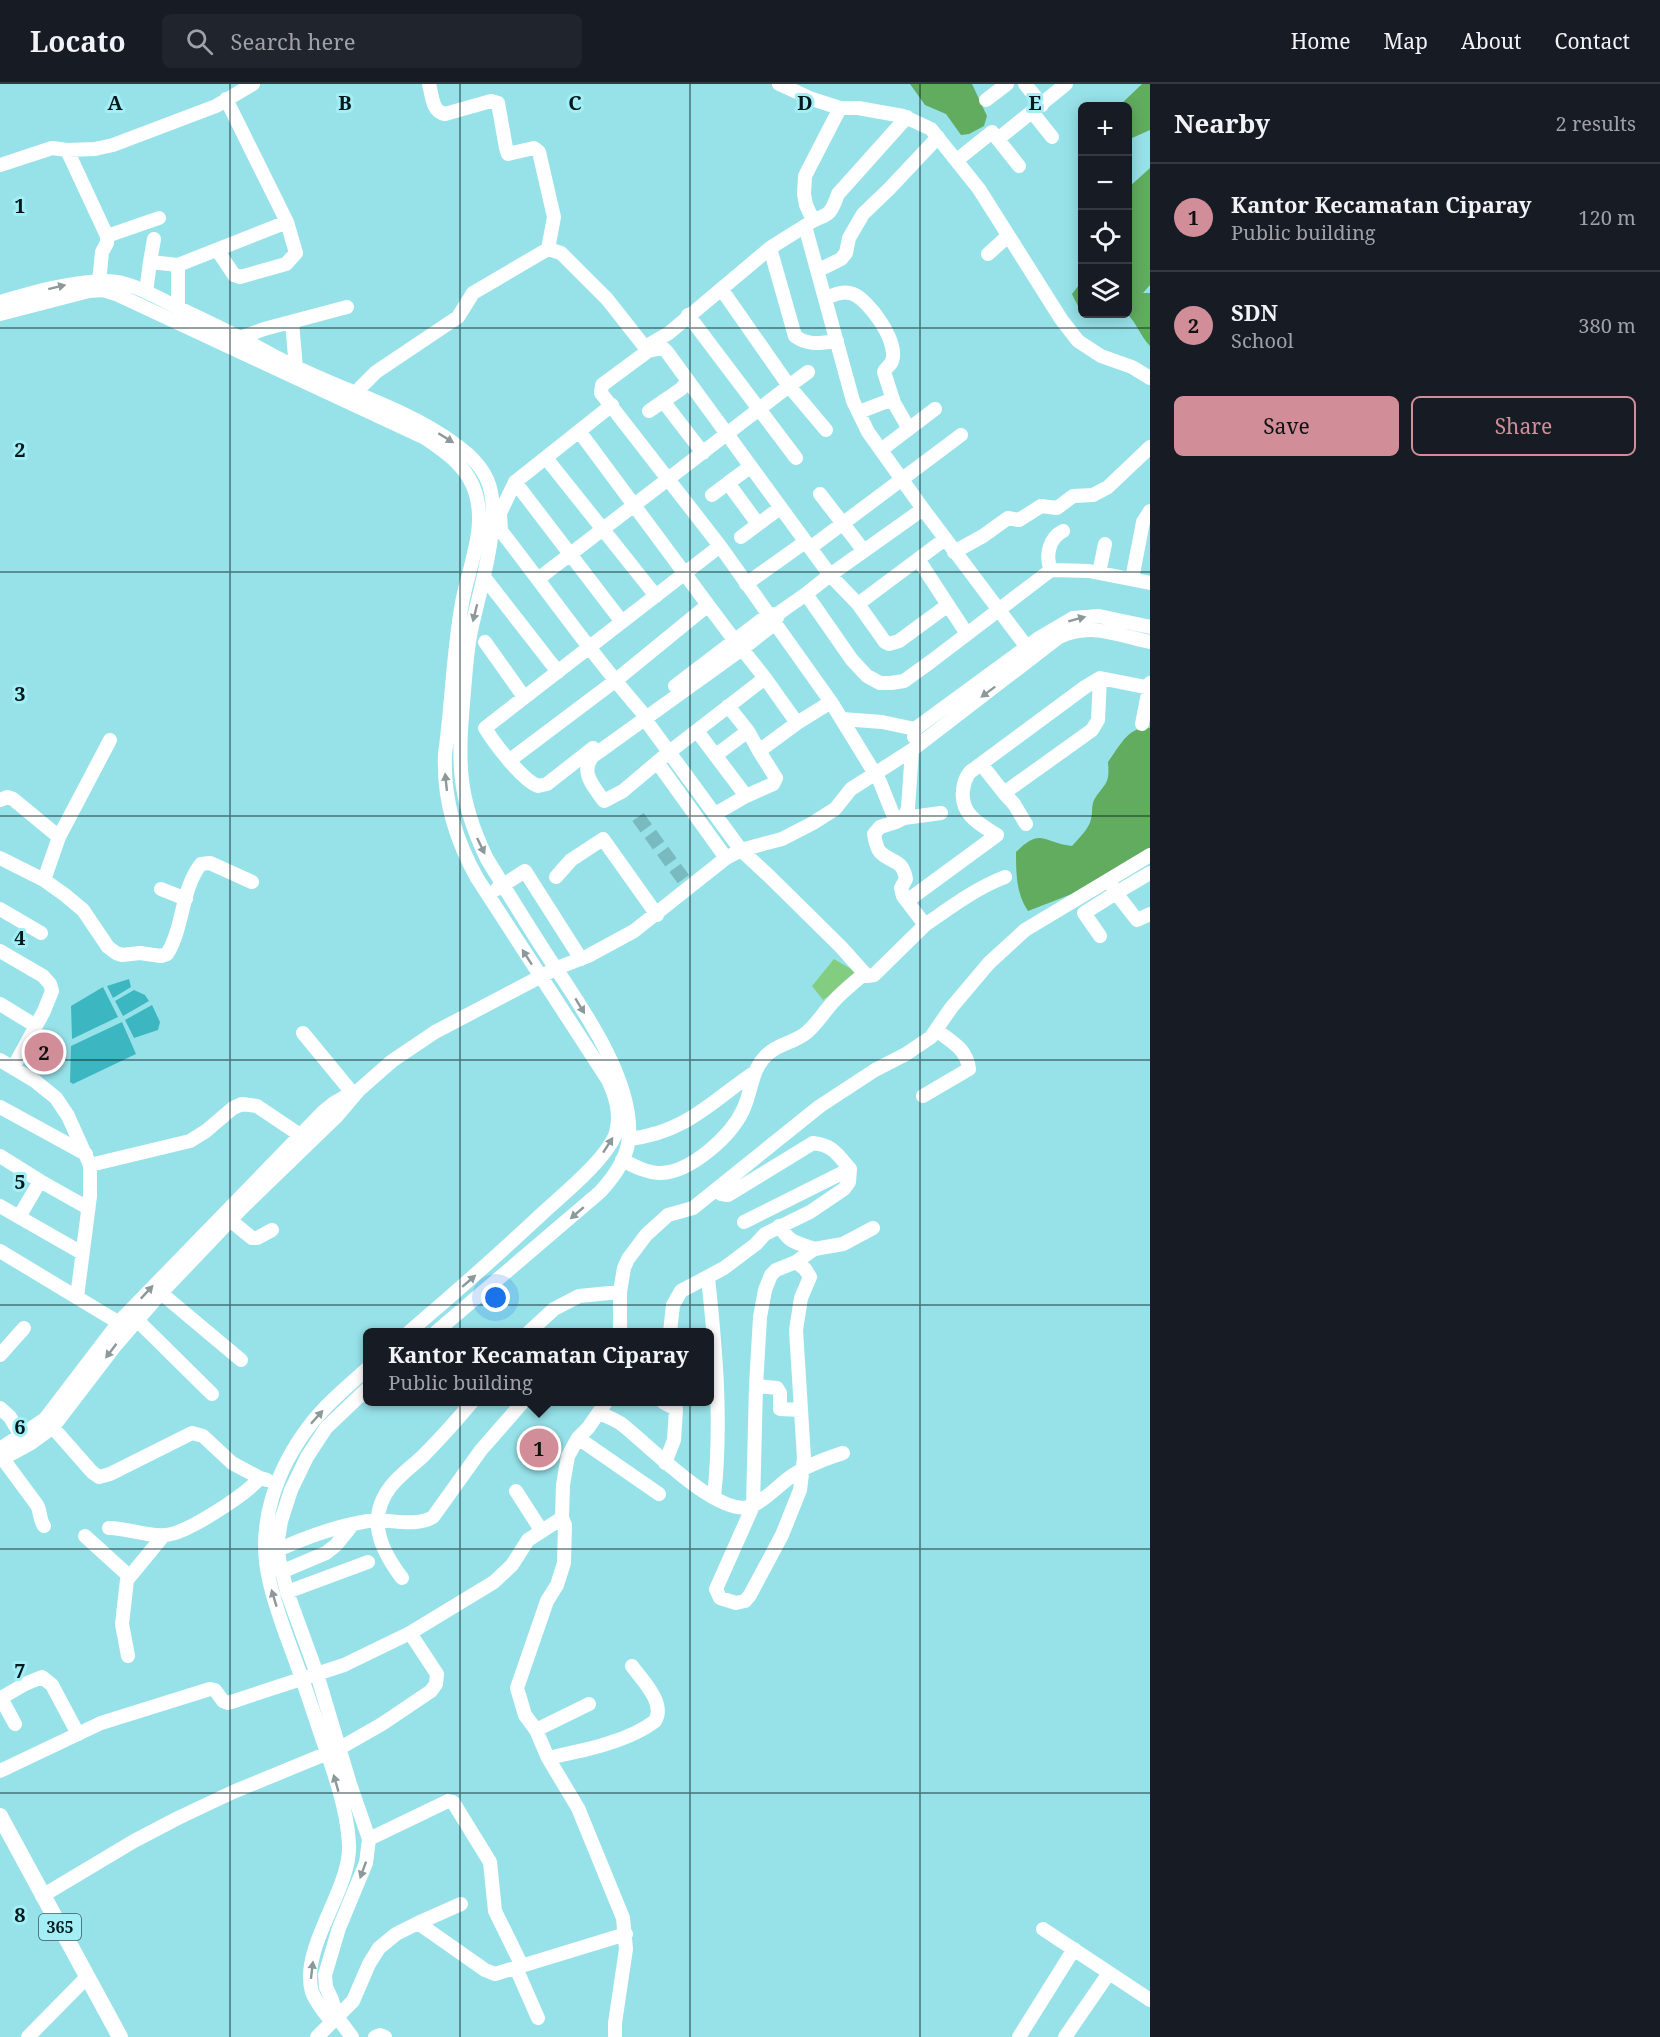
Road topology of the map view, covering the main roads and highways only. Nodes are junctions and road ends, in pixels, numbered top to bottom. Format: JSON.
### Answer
{"nodes":[{"id":1,"x":0,"y":1816,"type":"edge"},
{"id":2,"x":120,"y":2037,"type":"edge"}],
"edges":[{"from":1,"to":2,"type":"main road","number":"365"}]}
